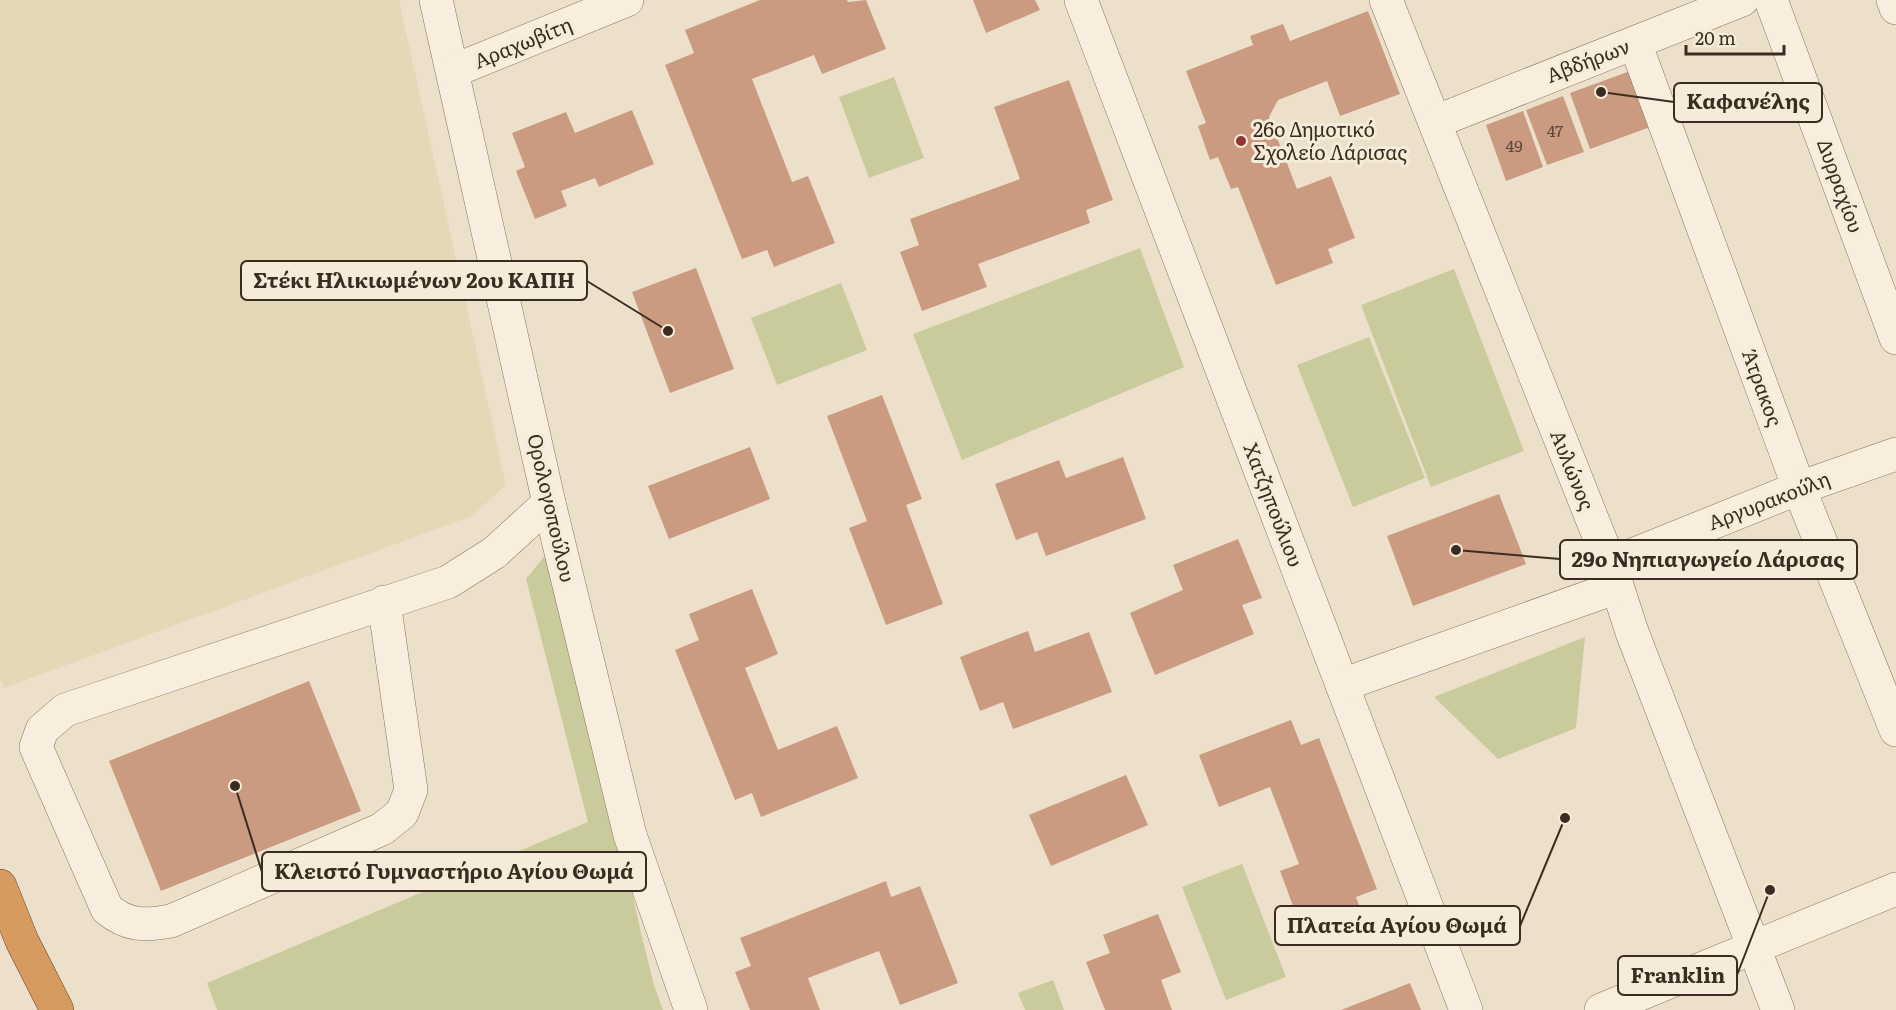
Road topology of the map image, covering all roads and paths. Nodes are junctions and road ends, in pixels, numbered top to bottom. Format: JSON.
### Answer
{"nodes":[{"id":1,"x":436,"y":0,"type":"edge"},
{"id":2,"x":627,"y":0,"type":"edge"},
{"id":3,"x":1081,"y":0,"type":"edge"},
{"id":4,"x":1386,"y":0,"type":"edge"},
{"id":5,"x":1771,"y":0,"type":"edge"},
{"id":6,"x":1893,"y":0,"type":"edge"},
{"id":7,"x":1734,"y":2,"type":"edge"},
{"id":8,"x":1896,"y":8,"type":"edge"},
{"id":9,"x":1635,"y":43,"type":"junction"},
{"id":10,"x":453,"y":71,"type":"junction"},
{"id":11,"x":1435,"y":122,"type":"junction"},
{"id":12,"x":1896,"y":338,"type":"edge"},
{"id":13,"x":1896,"y":454,"type":"edge"},
{"id":14,"x":1799,"y":489,"type":"junction"},
{"id":15,"x":549,"y":503,"type":"junction"},
{"id":16,"x":1613,"y":575,"type":"junction"},
{"id":17,"x":384,"y":602,"type":"junction"},
{"id":18,"x":1342,"y":685,"type":"junction"},
{"id":19,"x":1896,"y":730,"type":"edge"},
{"id":20,"x":0,"y":886,"type":"edge"},
{"id":21,"x":1896,"y":889,"type":"edge"},
{"id":22,"x":1753,"y":946,"type":"junction"},
{"id":23,"x":57,"y":1010,"type":"edge"},
{"id":24,"x":691,"y":1010,"type":"edge"},
{"id":25,"x":1466,"y":1010,"type":"edge"},
{"id":26,"x":1600,"y":1010,"type":"edge"},
{"id":27,"x":1778,"y":1010,"type":"edge"}],
"edges":[{"from":1,"to":10,"type":"street","name":"Ορολογοπούλου"},
{"from":2,"to":10,"type":"street","name":"Αραχωβίτη"},
{"from":3,"to":18,"type":"street","name":"Χατζηπούλιου"},
{"from":4,"to":11,"type":"street","name":"Αυλώνος"},
{"from":5,"to":12,"type":"street","name":"Δυρραχίου"},
{"from":6,"to":8,"type":"street"},
{"from":7,"to":9,"type":"street","name":"Αβδήρων"},
{"from":9,"to":11,"type":"street","name":"Αβδήρων"},
{"from":9,"to":14,"type":"street","name":"Άτρακος"},
{"from":10,"to":15,"type":"street","name":"Ορολογοπούλου"},
{"from":11,"to":16,"type":"street","name":"Αυλώνος"},
{"from":13,"to":14,"type":"street","name":"Αργυρακούλη"},
{"from":14,"to":16,"type":"street","name":"Αργυρακούλη"},
{"from":14,"to":19,"type":"street","name":"Άτρακος"},
{"from":15,"to":17,"type":"street"},
{"from":15,"to":24,"type":"street","name":"Ορολογοπούλου"},
{"from":16,"to":18,"type":"street","name":"Αργυρακούλη"},
{"from":16,"to":22,"type":"street","name":"Αυλώνος"},
{"from":17,"to":17,"type":"street"},
{"from":18,"to":25,"type":"street","name":"Χατζηπούλιου"},
{"from":20,"to":23,"type":"highway"},
{"from":21,"to":22,"type":"street"},
{"from":22,"to":26,"type":"street"},
{"from":22,"to":27,"type":"street","name":"Αυλώνος"}]}
